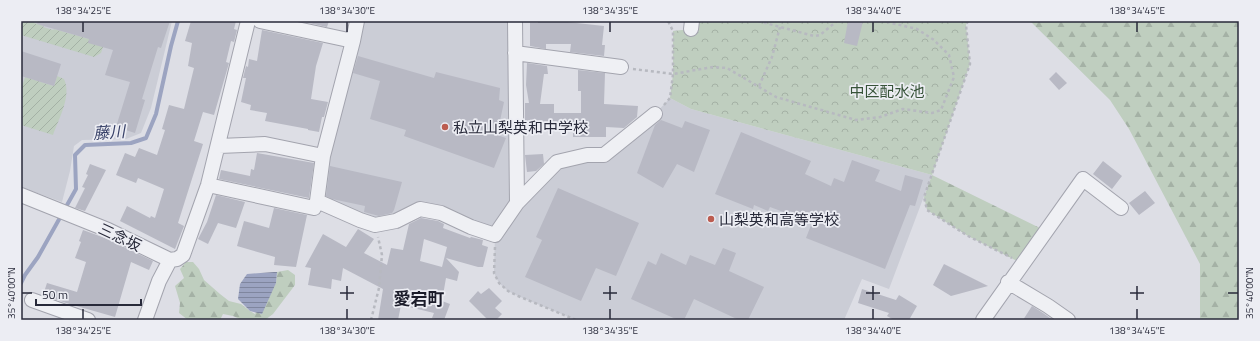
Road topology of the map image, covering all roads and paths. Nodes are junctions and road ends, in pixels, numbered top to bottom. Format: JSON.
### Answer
{"nodes":[{"id":1,"x":248,"y":21,"type":"edge"},
{"id":2,"x":260,"y":21,"type":"edge"},
{"id":3,"x":357,"y":21,"type":"edge"},
{"id":4,"x":515,"y":21,"type":"edge"},
{"id":5,"x":668,"y":21,"type":"edge"},
{"id":6,"x":758,"y":21,"type":"edge"},
{"id":7,"x":837,"y":21,"type":"edge"},
{"id":8,"x":883,"y":21,"type":"edge"},
{"id":9,"x":968,"y":21,"type":"edge"},
{"id":10,"x":780,"y":27,"type":"junction"},
{"id":11,"x":353,"y":41,"type":"junction"},
{"id":12,"x":515,"y":53,"type":"junction"},
{"id":13,"x":621,"y":67,"type":"joint"},
{"id":14,"x":673,"y":74,"type":"junction"},
{"id":15,"x":759,"y":86,"type":"junction"},
{"id":16,"x":670,"y":98,"type":"dead end"},
{"id":17,"x":655,"y":114,"type":"dead end"},
{"id":18,"x":218,"y":146,"type":"junction"},
{"id":19,"x":323,"y":156,"type":"junction"},
{"id":20,"x":208,"y":185,"type":"junction"},
{"id":21,"x":21,"y":195,"type":"edge"},
{"id":22,"x":317,"y":201,"type":"junction"},
{"id":23,"x":517,"y":203,"type":"junction"},
{"id":24,"x":1120,"y":208,"type":"dead end"},
{"id":25,"x":375,"y":224,"type":"junction"},
{"id":26,"x":496,"y":234,"type":"junction"},
{"id":27,"x":170,"y":260,"type":"junction"},
{"id":28,"x":1023,"y":264,"type":"junction"},
{"id":29,"x":1008,"y":282,"type":"junction"},
{"id":30,"x":32,"y":300,"type":"dead end"},
{"id":31,"x":88,"y":320,"type":"edge"},
{"id":32,"x":145,"y":320,"type":"edge"},
{"id":33,"x":371,"y":320,"type":"edge"},
{"id":34,"x":576,"y":320,"type":"edge"},
{"id":35,"x":983,"y":320,"type":"edge"},
{"id":36,"x":1068,"y":320,"type":"edge"}],
"edges":[{"from":1,"to":18,"type":"street"},
{"from":2,"to":11,"type":"street"},
{"from":3,"to":11,"type":"street"},
{"from":4,"to":12,"type":"street"},
{"from":5,"to":14,"type":"path"},
{"from":6,"to":10,"type":"path"},
{"from":7,"to":10,"type":"path"},
{"from":8,"to":15,"type":"path"},
{"from":9,"to":28,"type":"path"},
{"from":10,"to":15,"type":"path"},
{"from":11,"to":19,"type":"street"},
{"from":12,"to":13,"type":"street"},
{"from":12,"to":23,"type":"street"},
{"from":13,"to":14,"type":"path"},
{"from":14,"to":15,"type":"path"},
{"from":14,"to":16,"type":"path"},
{"from":17,"to":23,"type":"street"},
{"from":18,"to":19,"type":"street"},
{"from":18,"to":20,"type":"street"},
{"from":19,"to":22,"type":"street"},
{"from":20,"to":22,"type":"street"},
{"from":20,"to":27,"type":"street"},
{"from":21,"to":27,"type":"street","name":"三念坂"},
{"from":22,"to":25,"type":"street"},
{"from":23,"to":26,"type":"street"},
{"from":24,"to":28,"type":"street"},
{"from":25,"to":26,"type":"street"},
{"from":25,"to":33,"type":"path"},
{"from":26,"to":34,"type":"path"},
{"from":27,"to":32,"type":"street"},
{"from":28,"to":29,"type":"street"},
{"from":29,"to":35,"type":"street"},
{"from":29,"to":36,"type":"street"},
{"from":30,"to":31,"type":"street"}]}
